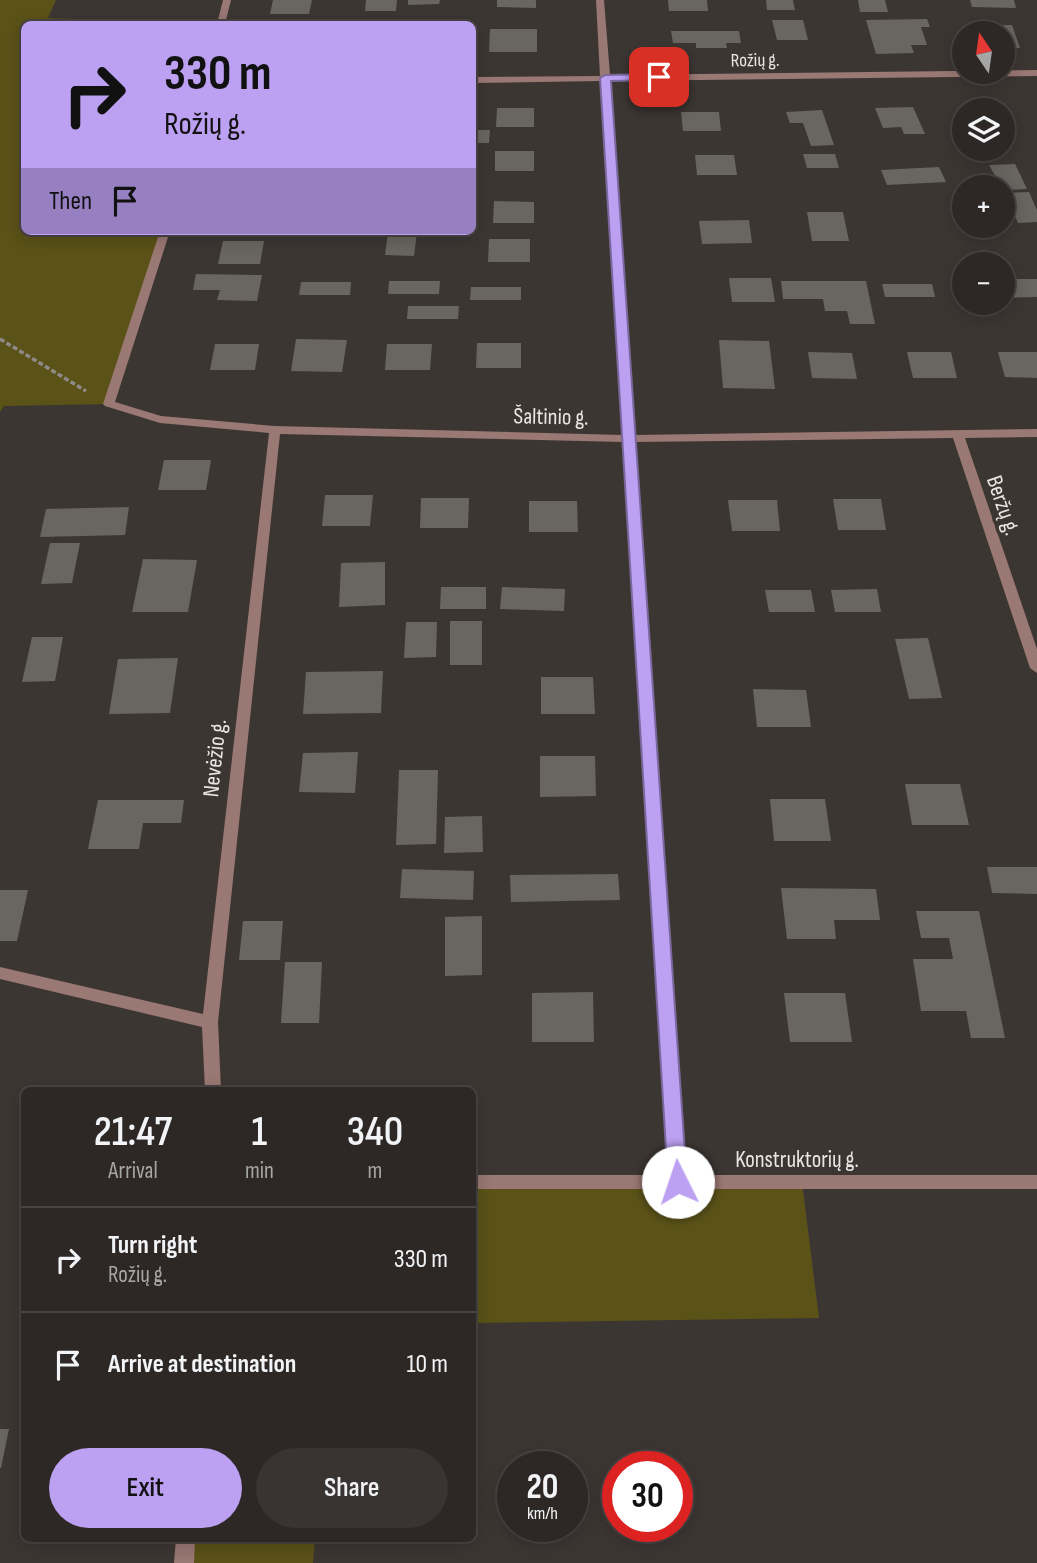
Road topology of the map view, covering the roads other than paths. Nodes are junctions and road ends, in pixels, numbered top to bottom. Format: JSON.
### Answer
{"nodes":[{"id":1,"x":227,"y":0,"type":"edge"},
{"id":2,"x":600,"y":0,"type":"edge"},
{"id":3,"x":222,"y":21,"type":"edge"},
{"id":4,"x":1037,"y":73,"type":"edge"},
{"id":5,"x":605,"y":78,"type":"junction"},
{"id":6,"x":476,"y":80,"type":"edge"},
{"id":7,"x":164,"y":235,"type":"edge"},
{"id":8,"x":275,"y":430,"type":"junction"},
{"id":9,"x":1037,"y":433,"type":"edge"},
{"id":10,"x":958,"y":435,"type":"junction"},
{"id":11,"x":627,"y":439,"type":"junction"},
{"id":12,"x":1037,"y":668,"type":"edge"},
{"id":13,"x":0,"y":973,"type":"edge"},
{"id":14,"x":210,"y":1022,"type":"junction"},
{"id":15,"x":213,"y":1087,"type":"edge"},
{"id":16,"x":476,"y":1182,"type":"edge"},
{"id":17,"x":678,"y":1182,"type":"junction"},
{"id":18,"x":1037,"y":1182,"type":"edge"},
{"id":19,"x":186,"y":1542,"type":"edge"},
{"id":20,"x":184,"y":1563,"type":"edge"}],
"edges":[{"from":1,"to":3,"type":"street"},
{"from":2,"to":5,"type":"street"},
{"from":4,"to":5,"type":"street","name":"Rožių g."},
{"from":5,"to":6,"type":"street","name":"Rožių g."},
{"from":5,"to":11,"type":"street"},
{"from":7,"to":8,"type":"street","name":"Šaltinio g."},
{"from":8,"to":11,"type":"street","name":"Šaltinio g."},
{"from":8,"to":14,"type":"street","name":"Nevėžio g."},
{"from":9,"to":10,"type":"street","name":"Šaltinio g."},
{"from":10,"to":11,"type":"street","name":"Šaltinio g."},
{"from":10,"to":12,"type":"street","name":"Beržų g."},
{"from":11,"to":17,"type":"street"},
{"from":13,"to":14,"type":"street"},
{"from":14,"to":15,"type":"street","name":"Nevėžio g."},
{"from":16,"to":17,"type":"street","name":"Konstruktorių g."},
{"from":17,"to":18,"type":"street","name":"Konstruktorių g."},
{"from":19,"to":20,"type":"street"}]}
